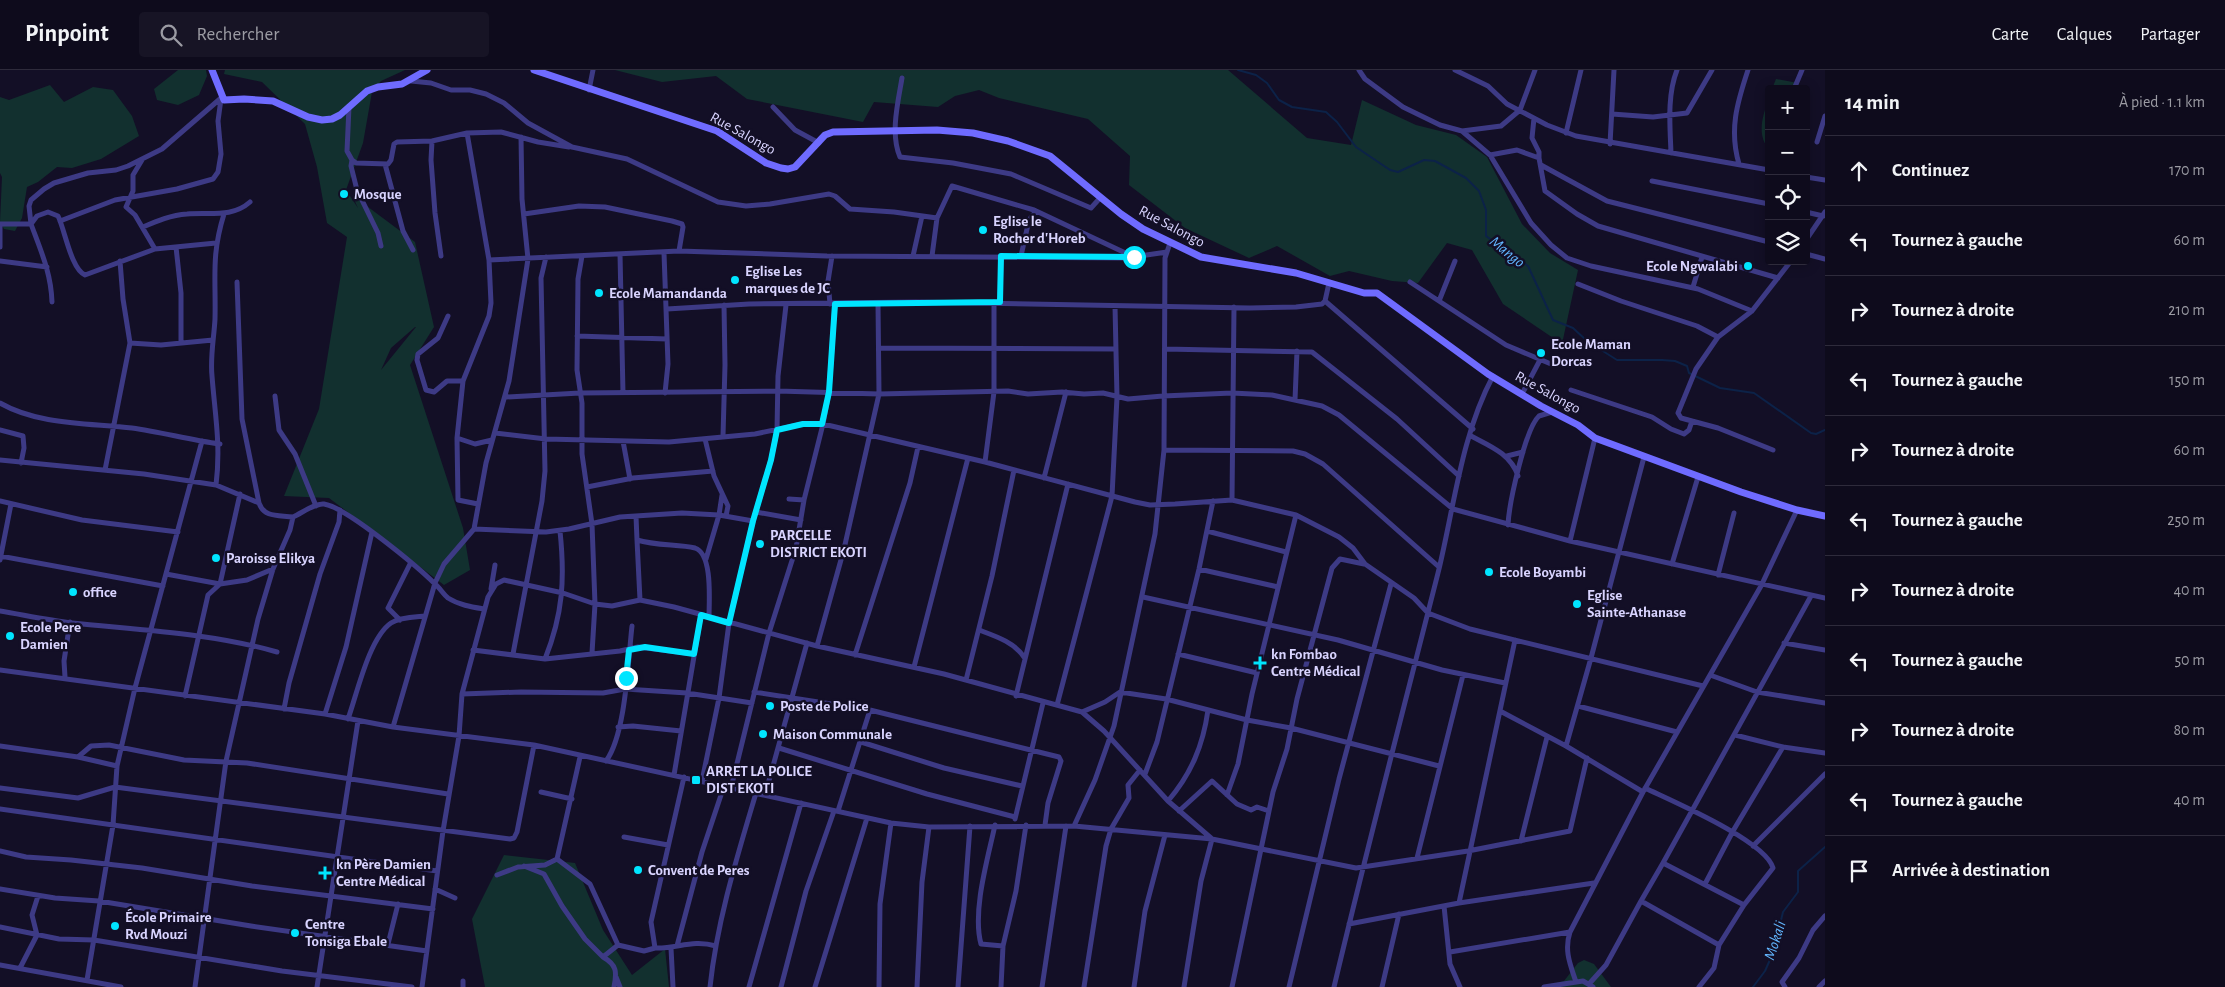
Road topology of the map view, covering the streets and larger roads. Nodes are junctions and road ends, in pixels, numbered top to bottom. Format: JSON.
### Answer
{"nodes":[{"id":1,"x":212,"y":70,"type":"edge"},
{"id":2,"x":427,"y":70,"type":"edge"},
{"id":3,"x":534,"y":70,"type":"edge"},
{"id":4,"x":593,"y":70,"type":"edge"},
{"id":5,"x":1359,"y":70,"type":"edge"},
{"id":6,"x":1456,"y":70,"type":"edge"},
{"id":7,"x":1535,"y":70,"type":"edge"},
{"id":8,"x":1581,"y":70,"type":"edge"},
{"id":9,"x":1614,"y":70,"type":"edge"},
{"id":10,"x":1678,"y":70,"type":"edge"},
{"id":11,"x":1712,"y":70,"type":"edge"},
{"id":12,"x":1748,"y":70,"type":"edge"},
{"id":13,"x":1802,"y":70,"type":"edge"},
{"id":14,"x":902,"y":78,"type":"dead end"},
{"id":15,"x":411,"y":81,"type":"junction"},
{"id":16,"x":1796,"y":85,"type":"edge"},
{"id":17,"x":589,"y":90,"type":"junction"},
{"id":18,"x":221,"y":98,"type":"junction"},
{"id":19,"x":349,"y":107,"type":"junction"},
{"id":20,"x":773,"y":107,"type":"dead end"},
{"id":21,"x":1520,"y":110,"type":"junction"},
{"id":22,"x":1612,"y":114,"type":"junction"},
{"id":23,"x":1825,"y":116,"type":"edge"},
{"id":24,"x":1670,"y":117,"type":"junction"},
{"id":25,"x":1534,"y":118,"type":"junction"},
{"id":26,"x":896,"y":130,"type":"junction"},
{"id":27,"x":1462,"y":130,"type":"junction"},
{"id":28,"x":1566,"y":133,"type":"junction"},
{"id":29,"x":466,"y":134,"type":"junction"},
{"id":30,"x":521,"y":137,"type":"junction"},
{"id":31,"x":432,"y":141,"type":"junction"},
{"id":32,"x":1817,"y":142,"type":"dead end"},
{"id":33,"x":819,"y":144,"type":"junction"},
{"id":34,"x":1610,"y":144,"type":"junction"},
{"id":35,"x":572,"y":147,"type":"junction"},
{"id":36,"x":1671,"y":153,"type":"junction"},
{"id":37,"x":1490,"y":155,"type":"junction"},
{"id":38,"x":144,"y":157,"type":"junction"},
{"id":39,"x":1539,"y":158,"type":"junction"},
{"id":40,"x":352,"y":160,"type":"junction"},
{"id":41,"x":385,"y":164,"type":"junction"},
{"id":42,"x":1739,"y":164,"type":"junction"},
{"id":43,"x":1541,"y":165,"type":"junction"},
{"id":44,"x":1765,"y":168,"type":"edge"},
{"id":45,"x":1810,"y":178,"type":"edge"},
{"id":46,"x":1825,"y":180,"type":"edge"},
{"id":47,"x":1652,"y":181,"type":"dead end"},
{"id":48,"x":131,"y":197,"type":"junction"},
{"id":49,"x":1100,"y":198,"type":"junction"},
{"id":50,"x":250,"y":202,"type":"dead end"},
{"id":51,"x":1765,"y":203,"type":"edge"},
{"id":52,"x":1036,"y":211,"type":"junction"},
{"id":53,"x":1810,"y":212,"type":"edge"},
{"id":54,"x":224,"y":214,"type":"junction"},
{"id":55,"x":524,"y":214,"type":"junction"},
{"id":56,"x":1824,"y":214,"type":"edge"},
{"id":57,"x":922,"y":216,"type":"junction"},
{"id":58,"x":937,"y":218,"type":"junction"},
{"id":59,"x":60,"y":221,"type":"junction"},
{"id":60,"x":31,"y":224,"type":"junction"},
{"id":61,"x":0,"y":225,"type":"edge"},
{"id":62,"x":143,"y":227,"type":"junction"},
{"id":63,"x":1810,"y":234,"type":"edge"},
{"id":64,"x":1765,"y":241,"type":"edge"},
{"id":65,"x":216,"y":243,"type":"junction"},
{"id":66,"x":1170,"y":243,"type":"junction"},
{"id":67,"x":381,"y":246,"type":"dead end"},
{"id":68,"x":0,"y":247,"type":"edge"},
{"id":69,"x":176,"y":247,"type":"junction"},
{"id":70,"x":155,"y":249,"type":"junction"},
{"id":71,"x":413,"y":250,"type":"dead end"},
{"id":72,"x":679,"y":251,"type":"junction"},
{"id":73,"x":1167,"y":252,"type":"junction"},
{"id":74,"x":664,"y":253,"type":"junction"},
{"id":75,"x":620,"y":254,"type":"junction"},
{"id":76,"x":1810,"y":255,"type":"edge"},
{"id":77,"x":441,"y":256,"type":"dead end"},
{"id":78,"x":582,"y":256,"type":"junction"},
{"id":79,"x":832,"y":256,"type":"junction"},
{"id":80,"x":913,"y":256,"type":"junction"},
{"id":81,"x":932,"y":256,"type":"junction"},
{"id":82,"x":1001,"y":256,"type":"junction"},
{"id":83,"x":1021,"y":256,"type":"junction"},
{"id":84,"x":546,"y":257,"type":"junction"},
{"id":85,"x":1134,"y":257,"type":"junction"},
{"id":86,"x":1702,"y":257,"type":"junction"},
{"id":87,"x":528,"y":259,"type":"junction"},
{"id":88,"x":1825,"y":259,"type":"edge"},
{"id":89,"x":489,"y":260,"type":"junction"},
{"id":90,"x":0,"y":261,"type":"edge"},
{"id":91,"x":120,"y":261,"type":"junction"},
{"id":92,"x":1455,"y":261,"type":"dead end"},
{"id":93,"x":1788,"y":265,"type":"edge"},
{"id":94,"x":47,"y":267,"type":"junction"},
{"id":95,"x":1778,"y":278,"type":"junction"},
{"id":96,"x":237,"y":282,"type":"dead end"},
{"id":97,"x":1410,"y":282,"type":"dead end"},
{"id":98,"x":1329,"y":283,"type":"junction"},
{"id":99,"x":1578,"y":284,"type":"dead end"},
{"id":100,"x":1693,"y":287,"type":"junction"},
{"id":101,"x":1325,"y":301,"type":"junction"},
{"id":102,"x":1439,"y":301,"type":"junction"},
{"id":103,"x":52,"y":302,"type":"dead end"},
{"id":104,"x":997,"y":302,"type":"junction"},
{"id":105,"x":878,"y":303,"type":"junction"},
{"id":106,"x":833,"y":304,"type":"junction"},
{"id":107,"x":786,"y":305,"type":"junction"},
{"id":108,"x":1165,"y":305,"type":"junction"},
{"id":109,"x":724,"y":306,"type":"junction"},
{"id":110,"x":1115,"y":306,"type":"junction"},
{"id":111,"x":1234,"y":307,"type":"junction"},
{"id":112,"x":667,"y":309,"type":"junction"},
{"id":113,"x":1752,"y":311,"type":"junction"},
{"id":114,"x":448,"y":316,"type":"dead end"},
{"id":115,"x":577,"y":336,"type":"junction"},
{"id":116,"x":1718,"y":336,"type":"junction"},
{"id":117,"x":623,"y":337,"type":"junction"},
{"id":118,"x":667,"y":339,"type":"junction"},
{"id":119,"x":214,"y":340,"type":"junction"},
{"id":120,"x":130,"y":343,"type":"junction"},
{"id":121,"x":181,"y":343,"type":"junction"},
{"id":122,"x":879,"y":348,"type":"junction"},
{"id":123,"x":995,"y":348,"type":"junction"},
{"id":124,"x":1116,"y":349,"type":"junction"},
{"id":125,"x":1165,"y":349,"type":"junction"},
{"id":126,"x":1232,"y":349,"type":"junction"},
{"id":127,"x":1297,"y":350,"type":"junction"},
{"id":128,"x":1540,"y":360,"type":"junction"},
{"id":129,"x":1551,"y":364,"type":"dead end"},
{"id":130,"x":1493,"y":376,"type":"junction"},
{"id":131,"x":463,"y":381,"type":"junction"},
{"id":132,"x":1571,"y":390,"type":"dead end"},
{"id":133,"x":778,"y":391,"type":"junction"},
{"id":134,"x":723,"y":392,"type":"junction"},
{"id":135,"x":829,"y":392,"type":"junction"},
{"id":136,"x":994,"y":392,"type":"junction"},
{"id":137,"x":1066,"y":392,"type":"junction"},
{"id":138,"x":580,"y":393,"type":"junction"},
{"id":139,"x":623,"y":393,"type":"junction"},
{"id":140,"x":665,"y":393,"type":"junction"},
{"id":141,"x":1232,"y":393,"type":"junction"},
{"id":142,"x":879,"y":394,"type":"junction"},
{"id":143,"x":1522,"y":394,"type":"junction"},
{"id":144,"x":543,"y":395,"type":"junction"},
{"id":145,"x":275,"y":396,"type":"dead end"},
{"id":146,"x":1163,"y":396,"type":"junction"},
{"id":147,"x":506,"y":397,"type":"junction"},
{"id":148,"x":1117,"y":397,"type":"junction"},
{"id":149,"x":1295,"y":400,"type":"junction"},
{"id":150,"x":0,"y":403,"type":"edge"},
{"id":151,"x":1552,"y":412,"type":"junction"},
{"id":152,"x":1692,"y":421,"type":"junction"},
{"id":153,"x":822,"y":424,"type":"junction"},
{"id":154,"x":115,"y":426,"type":"junction"},
{"id":155,"x":1472,"y":428,"type":"junction"},
{"id":156,"x":0,"y":430,"type":"edge"},
{"id":157,"x":777,"y":430,"type":"junction"},
{"id":158,"x":495,"y":433,"type":"junction"},
{"id":159,"x":722,"y":436,"type":"junction"},
{"id":160,"x":871,"y":436,"type":"junction"},
{"id":161,"x":1471,"y":436,"type":"junction"},
{"id":162,"x":458,"y":438,"type":"junction"},
{"id":163,"x":546,"y":438,"type":"junction"},
{"id":164,"x":1595,"y":438,"type":"junction"},
{"id":165,"x":705,"y":439,"type":"junction"},
{"id":166,"x":492,"y":440,"type":"junction"},
{"id":167,"x":583,"y":440,"type":"junction"},
{"id":168,"x":202,"y":441,"type":"junction"},
{"id":169,"x":623,"y":442,"type":"junction"},
{"id":170,"x":220,"y":444,"type":"junction"},
{"id":171,"x":918,"y":447,"type":"junction"},
{"id":172,"x":1164,"y":450,"type":"junction"},
{"id":173,"x":1233,"y":450,"type":"junction"},
{"id":174,"x":1773,"y":450,"type":"dead end"},
{"id":175,"x":1524,"y":452,"type":"junction"},
{"id":176,"x":1507,"y":456,"type":"junction"},
{"id":177,"x":1644,"y":457,"type":"junction"},
{"id":178,"x":968,"y":458,"type":"junction"},
{"id":179,"x":0,"y":460,"type":"edge"},
{"id":180,"x":21,"y":462,"type":"junction"},
{"id":181,"x":984,"y":462,"type":"junction"},
{"id":182,"x":105,"y":470,"type":"junction"},
{"id":183,"x":1014,"y":470,"type":"junction"},
{"id":184,"x":713,"y":471,"type":"junction"},
{"id":185,"x":1459,"y":476,"type":"junction"},
{"id":186,"x":1518,"y":476,"type":"junction"},
{"id":187,"x":1698,"y":477,"type":"junction"},
{"id":188,"x":1044,"y":478,"type":"junction"},
{"id":189,"x":630,"y":479,"type":"junction"},
{"id":190,"x":191,"y":482,"type":"junction"},
{"id":191,"x":1068,"y":484,"type":"junction"},
{"id":192,"x":216,"y":485,"type":"junction"},
{"id":193,"x":587,"y":487,"type":"junction"},
{"id":194,"x":240,"y":494,"type":"junction"},
{"id":195,"x":722,"y":494,"type":"junction"},
{"id":196,"x":1112,"y":496,"type":"junction"},
{"id":197,"x":789,"y":499,"type":"dead end"},
{"id":198,"x":804,"y":500,"type":"junction"},
{"id":199,"x":1232,"y":500,"type":"junction"},
{"id":200,"x":1213,"y":501,"type":"junction"},
{"id":201,"x":0,"y":502,"type":"edge"},
{"id":202,"x":259,"y":503,"type":"junction"},
{"id":203,"x":11,"y":504,"type":"junction"},
{"id":204,"x":478,"y":504,"type":"junction"},
{"id":205,"x":1158,"y":504,"type":"junction"},
{"id":206,"x":316,"y":506,"type":"junction"},
{"id":207,"x":340,"y":510,"type":"junction"},
{"id":208,"x":1453,"y":510,"type":"junction"},
{"id":209,"x":1797,"y":510,"type":"junction"},
{"id":210,"x":756,"y":512,"type":"junction"},
{"id":211,"x":1734,"y":513,"type":"dead end"},
{"id":212,"x":719,"y":515,"type":"junction"},
{"id":213,"x":1296,"y":515,"type":"junction"},
{"id":214,"x":293,"y":516,"type":"junction"},
{"id":215,"x":636,"y":516,"type":"junction"},
{"id":216,"x":726,"y":516,"type":"junction"},
{"id":217,"x":1825,"y":516,"type":"edge"},
{"id":218,"x":801,"y":520,"type":"junction"},
{"id":219,"x":753,"y":521,"type":"junction"},
{"id":220,"x":592,"y":524,"type":"junction"},
{"id":221,"x":1508,"y":525,"type":"junction"},
{"id":222,"x":474,"y":529,"type":"junction"},
{"id":223,"x":560,"y":530,"type":"junction"},
{"id":224,"x":1207,"y":531,"type":"junction"},
{"id":225,"x":178,"y":532,"type":"junction"},
{"id":226,"x":372,"y":532,"type":"junction"},
{"id":227,"x":535,"y":532,"type":"junction"},
{"id":228,"x":637,"y":540,"type":"junction"},
{"id":229,"x":1570,"y":541,"type":"junction"},
{"id":230,"x":1286,"y":552,"type":"junction"},
{"id":231,"x":1618,"y":552,"type":"junction"},
{"id":232,"x":0,"y":557,"type":"edge"},
{"id":233,"x":706,"y":559,"type":"junction"},
{"id":234,"x":410,"y":564,"type":"junction"},
{"id":235,"x":1365,"y":564,"type":"junction"},
{"id":236,"x":1672,"y":564,"type":"junction"},
{"id":237,"x":495,"y":565,"type":"dead end"},
{"id":238,"x":1439,"y":567,"type":"junction"},
{"id":239,"x":273,"y":569,"type":"junction"},
{"id":240,"x":1199,"y":569,"type":"junction"},
{"id":241,"x":166,"y":574,"type":"junction"},
{"id":242,"x":1718,"y":575,"type":"junction"},
{"id":243,"x":435,"y":583,"type":"junction"},
{"id":244,"x":220,"y":584,"type":"junction"},
{"id":245,"x":527,"y":584,"type":"junction"},
{"id":246,"x":1391,"y":584,"type":"junction"},
{"id":247,"x":163,"y":586,"type":"junction"},
{"id":248,"x":1761,"y":586,"type":"junction"},
{"id":249,"x":1278,"y":587,"type":"junction"},
{"id":250,"x":491,"y":589,"type":"junction"},
{"id":251,"x":564,"y":593,"type":"junction"},
{"id":252,"x":1143,"y":596,"type":"junction"},
{"id":253,"x":1811,"y":596,"type":"junction"},
{"id":254,"x":1825,"y":598,"type":"edge"},
{"id":255,"x":640,"y":600,"type":"junction"},
{"id":256,"x":595,"y":604,"type":"junction"},
{"id":257,"x":1190,"y":606,"type":"junction"},
{"id":258,"x":484,"y":609,"type":"junction"},
{"id":259,"x":0,"y":611,"type":"edge"},
{"id":260,"x":1428,"y":613,"type":"junction"},
{"id":261,"x":701,"y":615,"type":"junction"},
{"id":262,"x":425,"y":616,"type":"junction"},
{"id":263,"x":709,"y":617,"type":"junction"},
{"id":264,"x":400,"y":620,"type":"junction"},
{"id":265,"x":70,"y":622,"type":"junction"},
{"id":266,"x":729,"y":623,"type":"junction"},
{"id":267,"x":1268,"y":625,"type":"junction"},
{"id":268,"x":632,"y":626,"type":"dead end"},
{"id":269,"x":152,"y":630,"type":"junction"},
{"id":270,"x":979,"y":630,"type":"junction"},
{"id":271,"x":769,"y":633,"type":"junction"},
{"id":272,"x":1313,"y":635,"type":"junction"},
{"id":273,"x":198,"y":637,"type":"junction"},
{"id":274,"x":1515,"y":640,"type":"junction"},
{"id":275,"x":807,"y":643,"type":"junction"},
{"id":276,"x":1784,"y":644,"type":"junction"},
{"id":277,"x":252,"y":645,"type":"junction"},
{"id":278,"x":817,"y":646,"type":"junction"},
{"id":279,"x":1374,"y":649,"type":"junction"},
{"id":280,"x":473,"y":650,"type":"junction"},
{"id":281,"x":629,"y":650,"type":"junction"},
{"id":282,"x":1825,"y":650,"type":"edge"},
{"id":283,"x":277,"y":652,"type":"dead end"},
{"id":284,"x":592,"y":652,"type":"junction"},
{"id":285,"x":513,"y":654,"type":"junction"},
{"id":286,"x":694,"y":654,"type":"junction"},
{"id":287,"x":1178,"y":654,"type":"junction"},
{"id":288,"x":855,"y":655,"type":"junction"},
{"id":289,"x":1024,"y":657,"type":"junction"},
{"id":290,"x":1592,"y":658,"type":"junction"},
{"id":291,"x":545,"y":659,"type":"junction"},
{"id":292,"x":1415,"y":662,"type":"junction"},
{"id":293,"x":914,"y":667,"type":"junction"},
{"id":294,"x":0,"y":670,"type":"edge"},
{"id":295,"x":1257,"y":673,"type":"junction"},
{"id":296,"x":1463,"y":675,"type":"junction"},
{"id":297,"x":1710,"y":675,"type":"junction"},
{"id":298,"x":64,"y":678,"type":"junction"},
{"id":299,"x":966,"y":680,"type":"junction"},
{"id":300,"x":1505,"y":683,"type":"junction"},
{"id":301,"x":1703,"y":686,"type":"junction"},
{"id":302,"x":135,"y":688,"type":"junction"},
{"id":303,"x":625,"y":688,"type":"junction"},
{"id":304,"x":754,"y":692,"type":"junction"},
{"id":305,"x":1120,"y":692,"type":"junction"},
{"id":306,"x":1757,"y":692,"type":"junction"},
{"id":307,"x":687,"y":693,"type":"junction"},
{"id":308,"x":462,"y":694,"type":"junction"},
{"id":309,"x":185,"y":696,"type":"junction"},
{"id":310,"x":1016,"y":696,"type":"junction"},
{"id":311,"x":719,"y":698,"type":"junction"},
{"id":312,"x":792,"y":699,"type":"junction"},
{"id":313,"x":1166,"y":699,"type":"junction"},
{"id":314,"x":238,"y":703,"type":"junction"},
{"id":315,"x":752,"y":703,"type":"junction"},
{"id":316,"x":1043,"y":703,"type":"junction"},
{"id":317,"x":1825,"y":703,"type":"edge"},
{"id":318,"x":1057,"y":705,"type":"junction"},
{"id":319,"x":1578,"y":706,"type":"junction"},
{"id":320,"x":284,"y":709,"type":"junction"},
{"id":321,"x":870,"y":710,"type":"junction"},
{"id":322,"x":1208,"y":710,"type":"junction"},
{"id":323,"x":1500,"y":711,"type":"junction"},
{"id":324,"x":1082,"y":712,"type":"junction"},
{"id":325,"x":326,"y":714,"type":"junction"},
{"id":326,"x":348,"y":719,"type":"junction"},
{"id":327,"x":1247,"y":720,"type":"junction"},
{"id":328,"x":358,"y":721,"type":"junction"},
{"id":329,"x":393,"y":727,"type":"junction"},
{"id":330,"x":618,"y":727,"type":"junction"},
{"id":331,"x":1290,"y":728,"type":"junction"},
{"id":332,"x":681,"y":732,"type":"junction"},
{"id":333,"x":1677,"y":732,"type":"junction"},
{"id":334,"x":1736,"y":735,"type":"junction"},
{"id":335,"x":460,"y":736,"type":"junction"},
{"id":336,"x":1547,"y":737,"type":"junction"},
{"id":337,"x":1110,"y":738,"type":"junction"},
{"id":338,"x":861,"y":742,"type":"junction"},
{"id":339,"x":1348,"y":744,"type":"junction"},
{"id":340,"x":534,"y":745,"type":"junction"},
{"id":341,"x":0,"y":746,"type":"edge"},
{"id":342,"x":1566,"y":746,"type":"junction"},
{"id":343,"x":121,"y":747,"type":"junction"},
{"id":344,"x":1783,"y":747,"type":"junction"},
{"id":345,"x":779,"y":748,"type":"junction"},
{"id":346,"x":1032,"y":748,"type":"junction"},
{"id":347,"x":1825,"y":753,"type":"edge"},
{"id":348,"x":1390,"y":755,"type":"junction"},
{"id":349,"x":580,"y":757,"type":"junction"},
{"id":350,"x":78,"y":758,"type":"junction"},
{"id":351,"x":1587,"y":758,"type":"junction"},
{"id":352,"x":226,"y":761,"type":"junction"},
{"id":353,"x":606,"y":761,"type":"junction"},
{"id":354,"x":117,"y":766,"type":"junction"},
{"id":355,"x":1439,"y":766,"type":"junction"},
{"id":356,"x":853,"y":770,"type":"junction"},
{"id":357,"x":1140,"y":770,"type":"junction"},
{"id":358,"x":1145,"y":774,"type":"junction"},
{"id":359,"x":1825,"y":774,"type":"edge"},
{"id":360,"x":674,"y":775,"type":"junction"},
{"id":361,"x":684,"y":777,"type":"junction"},
{"id":362,"x":348,"y":778,"type":"junction"},
{"id":363,"x":702,"y":781,"type":"junction"},
{"id":364,"x":724,"y":786,"type":"junction"},
{"id":365,"x":1022,"y":786,"type":"junction"},
{"id":366,"x":115,"y":787,"type":"junction"},
{"id":367,"x":0,"y":788,"type":"edge"},
{"id":368,"x":731,"y":788,"type":"junction"},
{"id":369,"x":1644,"y":790,"type":"junction"},
{"id":370,"x":541,"y":792,"type":"dead end"},
{"id":371,"x":756,"y":793,"type":"junction"},
{"id":372,"x":448,"y":794,"type":"junction"},
{"id":373,"x":765,"y":795,"type":"junction"},
{"id":374,"x":1227,"y":795,"type":"junction"},
{"id":375,"x":572,"y":799,"type":"junction"},
{"id":376,"x":1168,"y":801,"type":"junction"},
{"id":377,"x":220,"y":802,"type":"junction"},
{"id":378,"x":801,"y":803,"type":"junction"},
{"id":379,"x":0,"y":809,"type":"edge"},
{"id":380,"x":1690,"y":810,"type":"junction"},
{"id":381,"x":836,"y":811,"type":"junction"},
{"id":382,"x":1179,"y":811,"type":"junction"},
{"id":383,"x":1269,"y":811,"type":"junction"},
{"id":384,"x":342,"y":816,"type":"junction"},
{"id":385,"x":1015,"y":817,"type":"junction"},
{"id":386,"x":867,"y":818,"type":"junction"},
{"id":387,"x":891,"y":823,"type":"junction"},
{"id":388,"x":113,"y":825,"type":"junction"},
{"id":389,"x":995,"y":825,"type":"junction"},
{"id":390,"x":1014,"y":825,"type":"junction"},
{"id":391,"x":1026,"y":825,"type":"junction"},
{"id":392,"x":1045,"y":825,"type":"junction"},
{"id":393,"x":970,"y":826,"type":"junction"},
{"id":394,"x":1066,"y":826,"type":"junction"},
{"id":395,"x":1074,"y":826,"type":"junction"},
{"id":396,"x":929,"y":827,"type":"junction"},
{"id":397,"x":1111,"y":829,"type":"junction"},
{"id":398,"x":442,"y":831,"type":"junction"},
{"id":399,"x":1733,"y":831,"type":"junction"},
{"id":400,"x":1165,"y":835,"type":"junction"},
{"id":401,"x":624,"y":837,"type":"dead end"},
{"id":402,"x":215,"y":838,"type":"junction"},
{"id":403,"x":1212,"y":838,"type":"junction"},
{"id":404,"x":1521,"y":841,"type":"junction"},
{"id":405,"x":668,"y":845,"type":"junction"},
{"id":406,"x":1753,"y":846,"type":"junction"},
{"id":407,"x":1260,"y":848,"type":"junction"},
{"id":408,"x":0,"y":851,"type":"edge"},
{"id":409,"x":1468,"y":851,"type":"junction"},
{"id":410,"x":338,"y":856,"type":"junction"},
{"id":411,"x":1417,"y":858,"type":"junction"},
{"id":412,"x":557,"y":860,"type":"junction"},
{"id":413,"x":1320,"y":860,"type":"junction"},
{"id":414,"x":1662,"y":863,"type":"junction"},
{"id":415,"x":107,"y":864,"type":"junction"},
{"id":416,"x":524,"y":866,"type":"junction"},
{"id":417,"x":1362,"y":868,"type":"junction"},
{"id":418,"x":437,"y":871,"type":"junction"},
{"id":419,"x":497,"y":875,"type":"dead end"},
{"id":420,"x":210,"y":880,"type":"junction"},
{"id":421,"x":1594,"y":883,"type":"junction"},
{"id":422,"x":1705,"y":884,"type":"junction"},
{"id":423,"x":0,"y":889,"type":"edge"},
{"id":424,"x":436,"y":889,"type":"junction"},
{"id":425,"x":38,"y":896,"type":"junction"},
{"id":426,"x":331,"y":896,"type":"junction"},
{"id":427,"x":455,"y":898,"type":"dead end"},
{"id":428,"x":99,"y":901,"type":"junction"},
{"id":429,"x":1641,"y":901,"type":"junction"},
{"id":430,"x":1459,"y":903,"type":"junction"},
{"id":431,"x":398,"y":904,"type":"junction"},
{"id":432,"x":1744,"y":905,"type":"junction"},
{"id":433,"x":1444,"y":906,"type":"junction"},
{"id":434,"x":433,"y":909,"type":"junction"},
{"id":435,"x":1399,"y":914,"type":"junction"},
{"id":436,"x":1825,"y":916,"type":"edge"},
{"id":437,"x":204,"y":918,"type":"junction"},
{"id":438,"x":1348,"y":924,"type":"junction"},
{"id":439,"x":0,"y":927,"type":"edge"},
{"id":440,"x":1570,"y":932,"type":"junction"},
{"id":441,"x":37,"y":935,"type":"junction"},
{"id":442,"x":325,"y":935,"type":"junction"},
{"id":443,"x":94,"y":940,"type":"junction"},
{"id":444,"x":388,"y":944,"type":"junction"},
{"id":445,"x":618,"y":945,"type":"junction"},
{"id":446,"x":1719,"y":945,"type":"junction"},
{"id":447,"x":677,"y":946,"type":"junction"},
{"id":448,"x":716,"y":946,"type":"junction"},
{"id":449,"x":1003,"y":946,"type":"junction"},
{"id":450,"x":655,"y":948,"type":"junction"},
{"id":451,"x":671,"y":948,"type":"junction"},
{"id":452,"x":427,"y":950,"type":"junction"},
{"id":453,"x":1450,"y":952,"type":"junction"},
{"id":454,"x":199,"y":956,"type":"junction"},
{"id":455,"x":603,"y":957,"type":"junction"},
{"id":456,"x":0,"y":965,"type":"edge"},
{"id":457,"x":20,"y":968,"type":"junction"},
{"id":458,"x":319,"y":974,"type":"junction"},
{"id":459,"x":616,"y":977,"type":"junction"},
{"id":460,"x":87,"y":980,"type":"junction"},
{"id":461,"x":1825,"y":981,"type":"edge"},
{"id":462,"x":1576,"y":982,"type":"junction"},
{"id":463,"x":1591,"y":985,"type":"edge"},
{"id":464,"x":121,"y":987,"type":"edge"},
{"id":465,"x":195,"y":987,"type":"edge"},
{"id":466,"x":318,"y":987,"type":"edge"},
{"id":467,"x":412,"y":987,"type":"edge"},
{"id":468,"x":422,"y":987,"type":"edge"},
{"id":469,"x":614,"y":987,"type":"edge"},
{"id":470,"x":620,"y":987,"type":"edge"},
{"id":471,"x":674,"y":987,"type":"edge"},
{"id":472,"x":710,"y":987,"type":"edge"},
{"id":473,"x":749,"y":987,"type":"edge"},
{"id":474,"x":781,"y":987,"type":"edge"},
{"id":475,"x":816,"y":987,"type":"edge"},
{"id":476,"x":879,"y":987,"type":"edge"},
{"id":477,"x":917,"y":987,"type":"edge"},
{"id":478,"x":958,"y":987,"type":"edge"},
{"id":479,"x":1001,"y":987,"type":"edge"},
{"id":480,"x":1042,"y":987,"type":"edge"},
{"id":481,"x":1084,"y":987,"type":"edge"},
{"id":482,"x":1134,"y":987,"type":"edge"},
{"id":483,"x":1184,"y":987,"type":"edge"},
{"id":484,"x":1232,"y":987,"type":"edge"},
{"id":485,"x":1289,"y":987,"type":"edge"},
{"id":486,"x":1334,"y":987,"type":"edge"},
{"id":487,"x":1382,"y":987,"type":"edge"},
{"id":488,"x":1460,"y":987,"type":"edge"},
{"id":489,"x":1544,"y":987,"type":"edge"},
{"id":490,"x":1699,"y":987,"type":"edge"},
{"id":491,"x":1785,"y":987,"type":"edge"},
{"id":492,"x":1820,"y":987,"type":"edge"}],
"edges":[{"from":1,"to":18,"type":"street"},
{"from":2,"to":15,"type":"street"},
{"from":3,"to":17,"type":"street","name":"Rue Salongo"},
{"from":4,"to":17,"type":"street"},
{"from":5,"to":27,"type":"street"},
{"from":6,"to":21,"type":"street"},
{"from":7,"to":21,"type":"street"},
{"from":8,"to":28,"type":"street"},
{"from":9,"to":22,"type":"street"},
{"from":10,"to":24,"type":"street"},
{"from":11,"to":24,"type":"street"},
{"from":12,"to":42,"type":"street"},
{"from":13,"to":16,"type":"street"},
{"from":14,"to":26,"type":"street"},
{"from":15,"to":19,"type":"street"},
{"from":15,"to":35,"type":"street"},
{"from":17,"to":33,"type":"street","name":"Rue Salongo"},
{"from":18,"to":19,"type":"street"},
{"from":18,"to":38,"type":"street"},
{"from":18,"to":48,"type":"street"},
{"from":19,"to":40,"type":"street"},
{"from":20,"to":33,"type":"street"},
{"from":21,"to":25,"type":"street"},
{"from":21,"to":27,"type":"street"},
{"from":22,"to":24,"type":"street"},
{"from":22,"to":34,"type":"street"},
{"from":23,"to":32,"type":"street"},
{"from":24,"to":36,"type":"street"},
{"from":25,"to":28,"type":"street"},
{"from":25,"to":39,"type":"street"},
{"from":26,"to":33,"type":"street","name":"Rue Salongo"},
{"from":26,"to":49,"type":"street","name":"Rue Salongo"},
{"from":26,"to":49,"type":"street"},
{"from":27,"to":37,"type":"street"},
{"from":28,"to":34,"type":"street"},
{"from":29,"to":30,"type":"street"},
{"from":29,"to":31,"type":"street"},
{"from":29,"to":89,"type":"street"},
{"from":30,"to":35,"type":"street"},
{"from":30,"to":55,"type":"street"},
{"from":31,"to":41,"type":"street"},
{"from":31,"to":77,"type":"street"},
{"from":34,"to":36,"type":"street"},
{"from":35,"to":57,"type":"street"},
{"from":36,"to":42,"type":"street"},
{"from":37,"to":39,"type":"street"},
{"from":37,"to":100,"type":"street"},
{"from":38,"to":48,"type":"street"},
{"from":38,"to":60,"type":"street"},
{"from":39,"to":43,"type":"street"},
{"from":40,"to":41,"type":"street"},
{"from":40,"to":67,"type":"street"},
{"from":41,"to":71,"type":"street"},
{"from":42,"to":44,"type":"street"},
{"from":43,"to":64,"type":"street"},
{"from":43,"to":86,"type":"street"},
{"from":45,"to":46,"type":"street"},
{"from":47,"to":51,"type":"street"},
{"from":48,"to":59,"type":"street"},
{"from":48,"to":62,"type":"street"},
{"from":49,"to":66,"type":"street","name":"Rue Salongo"},
{"from":50,"to":54,"type":"street"},
{"from":52,"to":58,"type":"street"},
{"from":52,"to":83,"type":"street"},
{"from":52,"to":85,"type":"street"},
{"from":53,"to":56,"type":"street"},
{"from":54,"to":62,"type":"street"},
{"from":54,"to":65,"type":"street"},
{"from":55,"to":72,"type":"street"},
{"from":55,"to":87,"type":"street"},
{"from":56,"to":63,"type":"street"},
{"from":57,"to":58,"type":"street"},
{"from":57,"to":80,"type":"street"},
{"from":58,"to":81,"type":"street"},
{"from":59,"to":60,"type":"street"},
{"from":59,"to":91,"type":"street"},
{"from":60,"to":61,"type":"street"},
{"from":60,"to":94,"type":"street"},
{"from":61,"to":68,"type":"street"},
{"from":62,"to":70,"type":"street"},
{"from":65,"to":69,"type":"street"},
{"from":65,"to":119,"type":"street"},
{"from":66,"to":73,"type":"street"},
{"from":66,"to":98,"type":"street","name":"Rue Salongo"},
{"from":69,"to":70,"type":"street"},
{"from":69,"to":121,"type":"street"},
{"from":70,"to":91,"type":"street"},
{"from":72,"to":74,"type":"street"},
{"from":72,"to":79,"type":"street"},
{"from":73,"to":85,"type":"street"},
{"from":73,"to":108,"type":"street"},
{"from":74,"to":75,"type":"street"},
{"from":74,"to":112,"type":"street"},
{"from":75,"to":78,"type":"street"},
{"from":75,"to":117,"type":"street"},
{"from":76,"to":88,"type":"street"},
{"from":78,"to":84,"type":"street"},
{"from":78,"to":115,"type":"street"},
{"from":79,"to":80,"type":"street"},
{"from":79,"to":106,"type":"street"},
{"from":80,"to":81,"type":"street"},
{"from":81,"to":82,"type":"street"},
{"from":82,"to":83,"type":"street"},
{"from":82,"to":104,"type":"street"},
{"from":83,"to":85,"type":"street"},
{"from":84,"to":87,"type":"street"},
{"from":84,"to":144,"type":"street"},
{"from":86,"to":95,"type":"street"},
{"from":86,"to":100,"type":"street"},
{"from":87,"to":89,"type":"street"},
{"from":87,"to":147,"type":"street"},
{"from":89,"to":131,"type":"street"},
{"from":90,"to":94,"type":"street"},
{"from":91,"to":120,"type":"street"},
{"from":92,"to":102,"type":"street"},
{"from":93,"to":95,"type":"street"},
{"from":94,"to":103,"type":"street"},
{"from":95,"to":113,"type":"street"},
{"from":96,"to":202,"type":"street"},
{"from":97,"to":102,"type":"street"},
{"from":98,"to":101,"type":"street"},
{"from":98,"to":130,"type":"street","name":"Rue Salongo"},
{"from":99,"to":116,"type":"street"},
{"from":100,"to":113,"type":"street"},
{"from":101,"to":111,"type":"street"},
{"from":101,"to":155,"type":"street"},
{"from":102,"to":128,"type":"street"},
{"from":104,"to":105,"type":"street"},
{"from":104,"to":110,"type":"street"},
{"from":104,"to":123,"type":"street"},
{"from":105,"to":106,"type":"street"},
{"from":105,"to":122,"type":"street"},
{"from":106,"to":107,"type":"street"},
{"from":106,"to":135,"type":"street"},
{"from":107,"to":109,"type":"street"},
{"from":107,"to":133,"type":"street"},
{"from":108,"to":110,"type":"street"},
{"from":108,"to":111,"type":"street"},
{"from":108,"to":125,"type":"street"},
{"from":109,"to":112,"type":"street"},
{"from":109,"to":134,"type":"street"},
{"from":110,"to":124,"type":"street"},
{"from":111,"to":126,"type":"street"},
{"from":112,"to":118,"type":"street"},
{"from":113,"to":116,"type":"street"},
{"from":114,"to":131,"type":"street"},
{"from":115,"to":117,"type":"street"},
{"from":115,"to":138,"type":"street"},
{"from":116,"to":152,"type":"street"},
{"from":117,"to":118,"type":"street"},
{"from":117,"to":139,"type":"street"},
{"from":118,"to":140,"type":"street"},
{"from":119,"to":121,"type":"street"},
{"from":119,"to":170,"type":"street"},
{"from":120,"to":121,"type":"street"},
{"from":120,"to":154,"type":"street"},
{"from":122,"to":123,"type":"street"},
{"from":122,"to":142,"type":"street"},
{"from":123,"to":124,"type":"street"},
{"from":123,"to":136,"type":"street"},
{"from":124,"to":148,"type":"street"},
{"from":125,"to":126,"type":"street"},
{"from":125,"to":146,"type":"street"},
{"from":126,"to":127,"type":"street"},
{"from":126,"to":141,"type":"street"},
{"from":127,"to":149,"type":"street"},
{"from":127,"to":185,"type":"street"},
{"from":128,"to":129,"type":"street"},
{"from":128,"to":143,"type":"street"},
{"from":130,"to":143,"type":"street","name":"Rue Salongo"},
{"from":130,"to":155,"type":"street"},
{"from":131,"to":162,"type":"street"},
{"from":132,"to":152,"type":"street"},
{"from":133,"to":134,"type":"street"},
{"from":133,"to":135,"type":"street"},
{"from":133,"to":157,"type":"street"},
{"from":134,"to":140,"type":"street"},
{"from":134,"to":159,"type":"street"},
{"from":135,"to":142,"type":"street"},
{"from":135,"to":153,"type":"street"},
{"from":136,"to":137,"type":"street"},
{"from":136,"to":142,"type":"street"},
{"from":136,"to":181,"type":"street"},
{"from":137,"to":148,"type":"street"},
{"from":137,"to":188,"type":"street"},
{"from":138,"to":139,"type":"street"},
{"from":138,"to":144,"type":"street"},
{"from":138,"to":167,"type":"street"},
{"from":139,"to":140,"type":"street"},
{"from":141,"to":146,"type":"street"},
{"from":141,"to":149,"type":"street"},
{"from":141,"to":173,"type":"street"},
{"from":142,"to":160,"type":"street"},
{"from":143,"to":151,"type":"street","name":"Rue Salongo"},
{"from":144,"to":147,"type":"street"},
{"from":144,"to":163,"type":"street"},
{"from":145,"to":206,"type":"street"},
{"from":146,"to":148,"type":"street"},
{"from":146,"to":172,"type":"street"},
{"from":147,"to":158,"type":"street"},
{"from":148,"to":196,"type":"street"},
{"from":149,"to":208,"type":"street"},
{"from":150,"to":154,"type":"street"},
{"from":151,"to":164,"type":"street","name":"Rue Salongo"},
{"from":151,"to":175,"type":"street"},
{"from":152,"to":174,"type":"street"},
{"from":153,"to":157,"type":"street"},
{"from":153,"to":160,"type":"street"},
{"from":153,"to":198,"type":"street"},
{"from":154,"to":168,"type":"street"},
{"from":154,"to":182,"type":"street"},
{"from":155,"to":161,"type":"street"},
{"from":156,"to":180,"type":"street"},
{"from":157,"to":159,"type":"street"},
{"from":157,"to":210,"type":"street"},
{"from":158,"to":163,"type":"street"},
{"from":158,"to":166,"type":"street"},
{"from":159,"to":165,"type":"street"},
{"from":160,"to":171,"type":"street"},
{"from":160,"to":278,"type":"street"},
{"from":161,"to":176,"type":"street"},
{"from":161,"to":185,"type":"street"},
{"from":162,"to":166,"type":"street"},
{"from":162,"to":204,"type":"street"},
{"from":163,"to":167,"type":"street"},
{"from":163,"to":227,"type":"street"},
{"from":164,"to":177,"type":"street","name":"Rue Salongo"},
{"from":164,"to":229,"type":"street"},
{"from":165,"to":169,"type":"street"},
{"from":165,"to":184,"type":"street"},
{"from":166,"to":204,"type":"street"},
{"from":167,"to":169,"type":"street"},
{"from":167,"to":193,"type":"street"},
{"from":168,"to":170,"type":"street"},
{"from":168,"to":190,"type":"street"},
{"from":169,"to":189,"type":"street"},
{"from":170,"to":192,"type":"street"},
{"from":171,"to":178,"type":"street"},
{"from":171,"to":288,"type":"street"},
{"from":172,"to":173,"type":"street"},
{"from":172,"to":205,"type":"street"},
{"from":173,"to":199,"type":"street"},
{"from":173,"to":238,"type":"street"},
{"from":175,"to":176,"type":"street"},
{"from":175,"to":186,"type":"street"},
{"from":176,"to":186,"type":"street"},
{"from":177,"to":187,"type":"street","name":"Rue Salongo"},
{"from":177,"to":231,"type":"street"},
{"from":178,"to":181,"type":"street"},
{"from":178,"to":293,"type":"street"},
{"from":179,"to":180,"type":"street"},
{"from":180,"to":182,"type":"street"},
{"from":181,"to":183,"type":"street"},
{"from":182,"to":190,"type":"street"},
{"from":183,"to":188,"type":"street"},
{"from":183,"to":270,"type":"street"},
{"from":184,"to":189,"type":"street"},
{"from":184,"to":195,"type":"street"},
{"from":185,"to":208,"type":"street"},
{"from":186,"to":221,"type":"street"},
{"from":187,"to":209,"type":"street","name":"Rue Salongo"},
{"from":187,"to":236,"type":"street"},
{"from":188,"to":191,"type":"street"},
{"from":189,"to":193,"type":"street"},
{"from":190,"to":192,"type":"street"},
{"from":190,"to":225,"type":"street"},
{"from":191,"to":196,"type":"street"},
{"from":191,"to":289,"type":"street"},
{"from":192,"to":194,"type":"street"},
{"from":193,"to":220,"type":"street"},
{"from":194,"to":202,"type":"street"},
{"from":194,"to":244,"type":"street"},
{"from":195,"to":212,"type":"street"},
{"from":195,"to":216,"type":"street"},
{"from":196,"to":205,"type":"street"},
{"from":196,"to":318,"type":"street"},
{"from":197,"to":198,"type":"street"},
{"from":198,"to":218,"type":"street"},
{"from":199,"to":200,"type":"street"},
{"from":199,"to":213,"type":"street"},
{"from":200,"to":205,"type":"street"},
{"from":200,"to":224,"type":"street"},
{"from":201,"to":203,"type":"street"},
{"from":202,"to":214,"type":"street"},
{"from":203,"to":225,"type":"street"},
{"from":203,"to":232,"type":"street"},
{"from":204,"to":222,"type":"street"},
{"from":205,"to":252,"type":"street"},
{"from":206,"to":207,"type":"street"},
{"from":206,"to":214,"type":"street"},
{"from":207,"to":226,"type":"street"},
{"from":207,"to":320,"type":"street"},
{"from":208,"to":221,"type":"street"},
{"from":208,"to":238,"type":"street"},
{"from":209,"to":217,"type":"street","name":"Rue Salongo"},
{"from":209,"to":248,"type":"street"},
{"from":210,"to":218,"type":"street"},
{"from":210,"to":219,"type":"street"},
{"from":211,"to":242,"type":"street"},
{"from":212,"to":215,"type":"street"},
{"from":212,"to":216,"type":"street"},
{"from":212,"to":233,"type":"street"},
{"from":213,"to":230,"type":"street"},
{"from":213,"to":235,"type":"street"},
{"from":214,"to":239,"type":"street"},
{"from":215,"to":220,"type":"street"},
{"from":215,"to":228,"type":"street"},
{"from":216,"to":219,"type":"street"},
{"from":218,"to":271,"type":"street"},
{"from":219,"to":266,"type":"street"},
{"from":220,"to":223,"type":"street"},
{"from":220,"to":256,"type":"street"},
{"from":221,"to":229,"type":"street"},
{"from":222,"to":227,"type":"street"},
{"from":222,"to":243,"type":"street"},
{"from":223,"to":227,"type":"street"},
{"from":223,"to":251,"type":"street"},
{"from":224,"to":230,"type":"street"},
{"from":224,"to":240,"type":"street"},
{"from":225,"to":241,"type":"street"},
{"from":226,"to":234,"type":"street"},
{"from":226,"to":325,"type":"street"},
{"from":227,"to":245,"type":"street"},
{"from":228,"to":233,"type":"street"},
{"from":228,"to":255,"type":"street"},
{"from":229,"to":231,"type":"street"},
{"from":230,"to":249,"type":"street"},
{"from":231,"to":236,"type":"street"},
{"from":231,"to":290,"type":"street"},
{"from":232,"to":247,"type":"street"},
{"from":233,"to":263,"type":"street"},
{"from":234,"to":243,"type":"street"},
{"from":234,"to":264,"type":"street"},
{"from":235,"to":246,"type":"street"},
{"from":235,"to":272,"type":"street"},
{"from":236,"to":242,"type":"street"},
{"from":237,"to":250,"type":"street"},
{"from":238,"to":260,"type":"street"},
{"from":239,"to":244,"type":"street"},
{"from":239,"to":277,"type":"street"},
{"from":240,"to":249,"type":"street"},
{"from":240,"to":257,"type":"street"},
{"from":241,"to":244,"type":"street"},
{"from":241,"to":247,"type":"street"},
{"from":242,"to":248,"type":"street"},
{"from":243,"to":258,"type":"street"},
{"from":243,"to":262,"type":"street"},
{"from":244,"to":273,"type":"street"},
{"from":245,"to":250,"type":"street"},
{"from":245,"to":251,"type":"street"},
{"from":245,"to":285,"type":"street"},
{"from":246,"to":260,"type":"street"},
{"from":246,"to":279,"type":"street"},
{"from":247,"to":269,"type":"street"},
{"from":248,"to":253,"type":"street"},
{"from":248,"to":297,"type":"street"},
{"from":249,"to":267,"type":"street"},
{"from":250,"to":258,"type":"street"},
{"from":251,"to":256,"type":"street"},
{"from":251,"to":291,"type":"street"},
{"from":252,"to":257,"type":"street"},
{"from":252,"to":305,"type":"street"},
{"from":253,"to":254,"type":"street"},
{"from":253,"to":276,"type":"street"},
{"from":255,"to":256,"type":"street"},
{"from":255,"to":261,"type":"street"},
{"from":256,"to":284,"type":"street"},
{"from":257,"to":267,"type":"street"},
{"from":257,"to":287,"type":"street"},
{"from":258,"to":280,"type":"street"},
{"from":259,"to":265,"type":"street"},
{"from":260,"to":274,"type":"street"},
{"from":260,"to":292,"type":"street"},
{"from":261,"to":263,"type":"street"},
{"from":261,"to":286,"type":"street"},
{"from":262,"to":264,"type":"street"},
{"from":262,"to":329,"type":"street"},
{"from":263,"to":266,"type":"street"},
{"from":264,"to":326,"type":"street"},
{"from":265,"to":269,"type":"street"},
{"from":265,"to":298,"type":"street"},
{"from":266,"to":271,"type":"street"},
{"from":266,"to":311,"type":"street"},
{"from":267,"to":272,"type":"street"},
{"from":267,"to":295,"type":"street"},
{"from":268,"to":281,"type":"street"},
{"from":269,"to":273,"type":"street"},
{"from":269,"to":302,"type":"street"},
{"from":270,"to":289,"type":"street"},
{"from":270,"to":299,"type":"street"},
{"from":271,"to":275,"type":"street"},
{"from":271,"to":304,"type":"street"},
{"from":272,"to":279,"type":"street"},
{"from":272,"to":331,"type":"street"},
{"from":273,"to":277,"type":"street"},
{"from":273,"to":309,"type":"street"},
{"from":274,"to":290,"type":"street"},
{"from":274,"to":300,"type":"street"},
{"from":275,"to":278,"type":"street"},
{"from":275,"to":312,"type":"street"},
{"from":276,"to":282,"type":"street"},
{"from":276,"to":306,"type":"street"},
{"from":277,"to":283,"type":"street"},
{"from":277,"to":314,"type":"street"},
{"from":278,"to":288,"type":"street"},
{"from":279,"to":292,"type":"street"},
{"from":279,"to":339,"type":"street"},
{"from":280,"to":285,"type":"street"},
{"from":280,"to":308,"type":"street"},
{"from":281,"to":284,"type":"street"},
{"from":281,"to":286,"type":"street"},
{"from":281,"to":303,"type":"street"},
{"from":284,"to":291,"type":"street"},
{"from":285,"to":291,"type":"street"},
{"from":286,"to":307,"type":"street"},
{"from":287,"to":295,"type":"street"},
{"from":287,"to":313,"type":"street"},
{"from":288,"to":293,"type":"street"},
{"from":289,"to":310,"type":"street"},
{"from":290,"to":301,"type":"street"},
{"from":290,"to":319,"type":"street"},
{"from":292,"to":296,"type":"street"},
{"from":292,"to":348,"type":"street"},
{"from":293,"to":299,"type":"street"},
{"from":294,"to":298,"type":"street"},
{"from":295,"to":327,"type":"street"},
{"from":296,"to":300,"type":"street"},
{"from":296,"to":355,"type":"street"},
{"from":297,"to":301,"type":"street"},
{"from":297,"to":306,"type":"street"},
{"from":298,"to":302,"type":"street"},
{"from":299,"to":310,"type":"street"},
{"from":300,"to":323,"type":"street"},
{"from":301,"to":333,"type":"street"},
{"from":302,"to":309,"type":"street"},
{"from":302,"to":343,"type":"street"},
{"from":303,"to":307,"type":"street"},
{"from":303,"to":308,"type":"street"},
{"from":303,"to":330,"type":"street"},
{"from":304,"to":312,"type":"street"},
{"from":304,"to":315,"type":"street"},
{"from":305,"to":313,"type":"street"},
{"from":305,"to":324,"type":"street"},
{"from":305,"to":337,"type":"street"},
{"from":306,"to":317,"type":"street"},
{"from":306,"to":334,"type":"street"},
{"from":307,"to":311,"type":"street"},
{"from":307,"to":332,"type":"street"},
{"from":308,"to":335,"type":"street"},
{"from":309,"to":314,"type":"street"},
{"from":310,"to":316,"type":"street"},
{"from":311,"to":315,"type":"street"},
{"from":311,"to":363,"type":"street"},
{"from":312,"to":321,"type":"street"},
{"from":312,"to":345,"type":"street"},
{"from":313,"to":322,"type":"street"},
{"from":313,"to":358,"type":"street"},
{"from":314,"to":320,"type":"street"},
{"from":314,"to":352,"type":"street"},
{"from":315,"to":368,"type":"street"},
{"from":316,"to":318,"type":"street"},
{"from":316,"to":346,"type":"street"},
{"from":318,"to":324,"type":"street"},
{"from":319,"to":333,"type":"street"},
{"from":319,"to":342,"type":"street"},
{"from":320,"to":325,"type":"street"},
{"from":321,"to":338,"type":"street"},
{"from":321,"to":346,"type":"street"},
{"from":322,"to":327,"type":"street"},
{"from":322,"to":376,"type":"street"},
{"from":323,"to":336,"type":"street"},
{"from":323,"to":409,"type":"street"},
{"from":324,"to":337,"type":"street"},
{"from":325,"to":326,"type":"street"},
{"from":326,"to":328,"type":"street"},
{"from":327,"to":331,"type":"street"},
{"from":327,"to":374,"type":"street"},
{"from":328,"to":329,"type":"street"},
{"from":328,"to":362,"type":"street"},
{"from":329,"to":335,"type":"street"},
{"from":330,"to":332,"type":"street"},
{"from":330,"to":353,"type":"street"},
{"from":331,"to":339,"type":"street"},
{"from":331,"to":383,"type":"street"},
{"from":332,"to":360,"type":"street"},
{"from":333,"to":369,"type":"street"},
{"from":334,"to":344,"type":"street"},
{"from":334,"to":380,"type":"street"},
{"from":335,"to":340,"type":"street"},
{"from":335,"to":372,"type":"street"},
{"from":336,"to":342,"type":"street"},
{"from":336,"to":404,"type":"street"},
{"from":337,"to":357,"type":"street"},
{"from":337,"to":395,"type":"street"},
{"from":338,"to":356,"type":"street"},
{"from":338,"to":365,"type":"street"},
{"from":339,"to":348,"type":"street"},
{"from":339,"to":413,"type":"street"},
{"from":340,"to":349,"type":"street"},
{"from":340,"to":398,"type":"street"},
{"from":341,"to":350,"type":"street"},
{"from":342,"to":351,"type":"street"},
{"from":343,"to":350,"type":"street"},
{"from":343,"to":352,"type":"street"},
{"from":343,"to":354,"type":"street"},
{"from":344,"to":347,"type":"street"},
{"from":344,"to":399,"type":"street"},
{"from":345,"to":356,"type":"street"},
{"from":345,"to":373,"type":"street"},
{"from":346,"to":365,"type":"street"},
{"from":346,"to":392,"type":"street"},
{"from":348,"to":355,"type":"street"},
{"from":348,"to":417,"type":"street"},
{"from":349,"to":353,"type":"street"},
{"from":349,"to":375,"type":"street"},
{"from":350,"to":354,"type":"street"},
{"from":351,"to":369,"type":"street"},
{"from":351,"to":404,"type":"street"},
{"from":352,"to":362,"type":"street"},
{"from":352,"to":377,"type":"street"},
{"from":353,"to":360,"type":"street"},
{"from":354,"to":366,"type":"street"},
{"from":355,"to":411,"type":"street"},
{"from":356,"to":381,"type":"street"},
{"from":356,"to":385,"type":"street"},
{"from":357,"to":358,"type":"street"},
{"from":357,"to":397,"type":"street"},
{"from":358,"to":376,"type":"street"},
{"from":359,"to":406,"type":"street"},
{"from":360,"to":361,"type":"street"},
{"from":361,"to":363,"type":"street"},
{"from":361,"to":405,"type":"street"},
{"from":362,"to":372,"type":"street"},
{"from":362,"to":384,"type":"street"},
{"from":363,"to":364,"type":"street"},
{"from":364,"to":368,"type":"street"},
{"from":364,"to":447,"type":"street"},
{"from":365,"to":385,"type":"street"},
{"from":366,"to":367,"type":"street"},
{"from":366,"to":377,"type":"street"},
{"from":366,"to":388,"type":"street"},
{"from":368,"to":371,"type":"street"},
{"from":369,"to":380,"type":"street"},
{"from":369,"to":421,"type":"street"},
{"from":370,"to":375,"type":"street"},
{"from":371,"to":373,"type":"street"},
{"from":371,"to":448,"type":"street"},
{"from":372,"to":398,"type":"street"},
{"from":373,"to":378,"type":"street"},
{"from":374,"to":382,"type":"street"},
{"from":374,"to":383,"type":"street"},
{"from":375,"to":412,"type":"street"},
{"from":376,"to":382,"type":"street"},
{"from":377,"to":384,"type":"street"},
{"from":377,"to":402,"type":"street"},
{"from":378,"to":381,"type":"street"},
{"from":378,"to":473,"type":"street"},
{"from":379,"to":388,"type":"street"},
{"from":380,"to":399,"type":"street"},
{"from":380,"to":414,"type":"street"},
{"from":381,"to":386,"type":"street"},
{"from":381,"to":474,"type":"street"},
{"from":382,"to":403,"type":"street"},
{"from":383,"to":407,"type":"street"},
{"from":384,"to":398,"type":"street"},
{"from":384,"to":410,"type":"street"},
{"from":385,"to":390,"type":"street"},
{"from":386,"to":387,"type":"street"},
{"from":386,"to":475,"type":"street"},
{"from":387,"to":396,"type":"street"},
{"from":387,"to":476,"type":"street"},
{"from":388,"to":402,"type":"street"},
{"from":388,"to":415,"type":"street"},
{"from":389,"to":390,"type":"street"},
{"from":389,"to":393,"type":"street"},
{"from":389,"to":449,"type":"street"},
{"from":390,"to":391,"type":"street"},
{"from":391,"to":392,"type":"street"},
{"from":391,"to":449,"type":"street"},
{"from":392,"to":394,"type":"street"},
{"from":393,"to":396,"type":"street"},
{"from":393,"to":478,"type":"street"},
{"from":394,"to":395,"type":"street"},
{"from":394,"to":480,"type":"street"},
{"from":395,"to":397,"type":"street"},
{"from":396,"to":477,"type":"street"},
{"from":397,"to":400,"type":"street"},
{"from":397,"to":481,"type":"street"},
{"from":398,"to":418,"type":"street"},
{"from":399,"to":406,"type":"street"},
{"from":399,"to":422,"type":"street"},
{"from":400,"to":403,"type":"street"},
{"from":400,"to":482,"type":"street"},
{"from":401,"to":405,"type":"street"},
{"from":402,"to":410,"type":"street"},
{"from":402,"to":420,"type":"street"},
{"from":403,"to":407,"type":"street"},
{"from":403,"to":483,"type":"street"},
{"from":404,"to":409,"type":"street"},
{"from":405,"to":450,"type":"street"},
{"from":406,"to":432,"type":"street"},
{"from":407,"to":413,"type":"street"},
{"from":407,"to":484,"type":"street"},
{"from":408,"to":415,"type":"street"},
{"from":409,"to":411,"type":"street"},
{"from":409,"to":430,"type":"street"},
{"from":410,"to":418,"type":"street"},
{"from":410,"to":426,"type":"street"},
{"from":411,"to":417,"type":"street"},
{"from":412,"to":416,"type":"street"},
{"from":412,"to":445,"type":"street"},
{"from":413,"to":417,"type":"street"},
{"from":413,"to":485,"type":"street"},
{"from":414,"to":422,"type":"street"},
{"from":414,"to":429,"type":"street"},
{"from":415,"to":420,"type":"street"},
{"from":415,"to":428,"type":"street"},
{"from":416,"to":419,"type":"street"},
{"from":416,"to":455,"type":"street"},
{"from":417,"to":438,"type":"street"},
{"from":418,"to":424,"type":"street"},
{"from":420,"to":426,"type":"street"},
{"from":420,"to":437,"type":"street"},
{"from":421,"to":430,"type":"street"},
{"from":421,"to":440,"type":"street"},
{"from":422,"to":432,"type":"street"},
{"from":423,"to":425,"type":"street"},
{"from":424,"to":427,"type":"street"},
{"from":424,"to":434,"type":"street"},
{"from":425,"to":428,"type":"street"},
{"from":425,"to":441,"type":"street"},
{"from":426,"to":431,"type":"street"},
{"from":426,"to":442,"type":"street"},
{"from":428,"to":437,"type":"street"},
{"from":428,"to":443,"type":"street"},
{"from":429,"to":446,"type":"street"},
{"from":429,"to":463,"type":"street"},
{"from":430,"to":433,"type":"street"},
{"from":431,"to":434,"type":"street"},
{"from":431,"to":444,"type":"street"},
{"from":432,"to":446,"type":"street"},
{"from":433,"to":435,"type":"street"},
{"from":433,"to":453,"type":"street"},
{"from":434,"to":452,"type":"street"},
{"from":435,"to":438,"type":"street"},
{"from":435,"to":487,"type":"street"},
{"from":436,"to":491,"type":"street"},
{"from":437,"to":442,"type":"street"},
{"from":437,"to":454,"type":"street"},
{"from":438,"to":486,"type":"street"},
{"from":439,"to":441,"type":"street"},
{"from":440,"to":453,"type":"street"},
{"from":440,"to":462,"type":"street"},
{"from":441,"to":443,"type":"street"},
{"from":441,"to":457,"type":"street"},
{"from":442,"to":444,"type":"street"},
{"from":442,"to":458,"type":"street"},
{"from":443,"to":454,"type":"street"},
{"from":443,"to":460,"type":"street"},
{"from":444,"to":452,"type":"street"},
{"from":445,"to":450,"type":"street"},
{"from":445,"to":455,"type":"street"},
{"from":446,"to":490,"type":"street"},
{"from":447,"to":448,"type":"street"},
{"from":447,"to":451,"type":"street"},
{"from":448,"to":472,"type":"street"},
{"from":449,"to":479,"type":"street"},
{"from":450,"to":451,"type":"street"},
{"from":451,"to":471,"type":"street"},
{"from":452,"to":468,"type":"street"},
{"from":453,"to":488,"type":"street"},
{"from":454,"to":458,"type":"street"},
{"from":454,"to":465,"type":"street"},
{"from":455,"to":459,"type":"street"},
{"from":456,"to":457,"type":"street"},
{"from":457,"to":460,"type":"street"},
{"from":458,"to":466,"type":"street"},
{"from":458,"to":467,"type":"street"},
{"from":459,"to":469,"type":"street"},
{"from":459,"to":470,"type":"street"},
{"from":460,"to":464,"type":"street"},
{"from":461,"to":492,"type":"street"},
{"from":462,"to":463,"type":"street"},
{"from":462,"to":489,"type":"street"}]}
